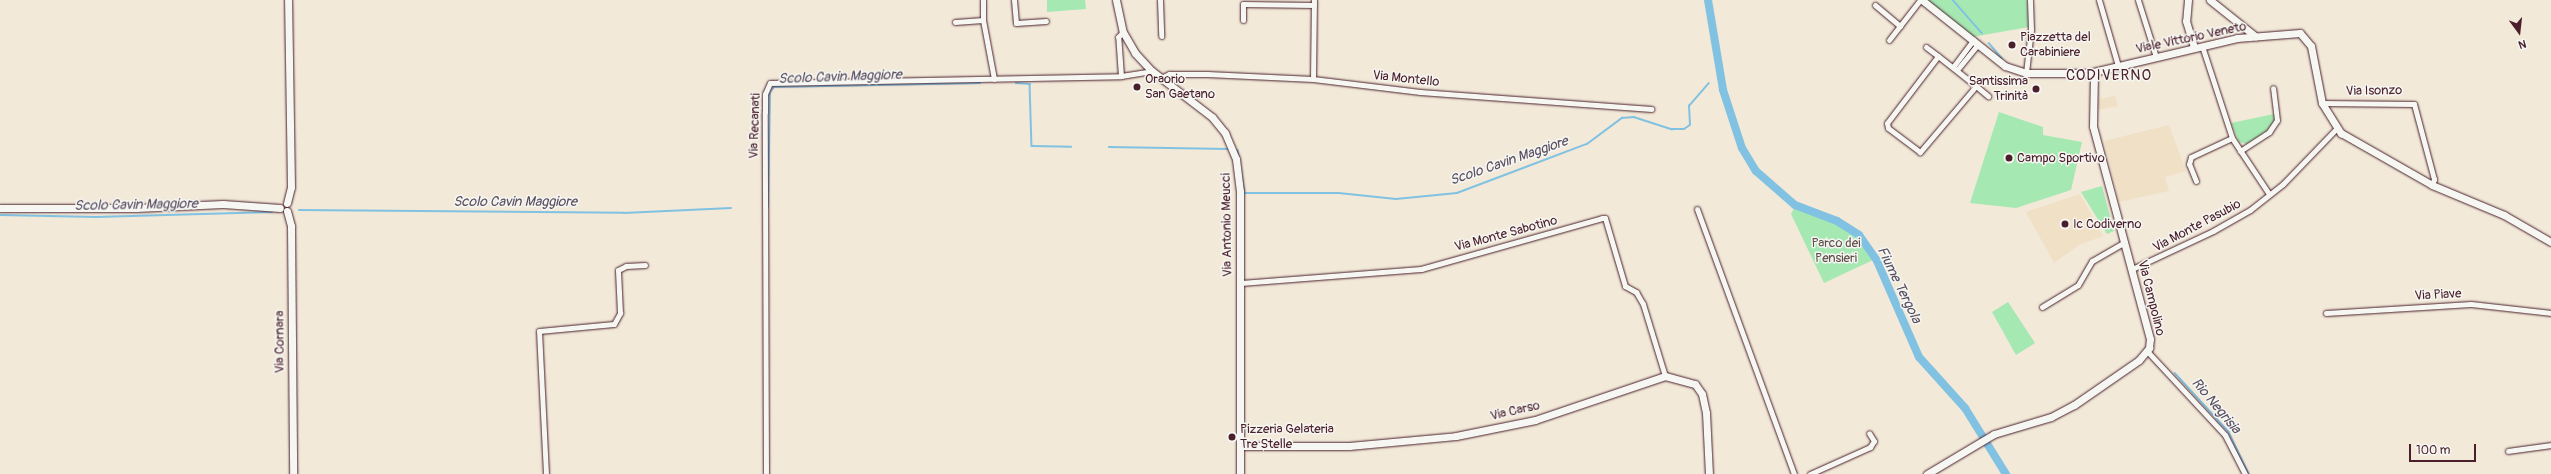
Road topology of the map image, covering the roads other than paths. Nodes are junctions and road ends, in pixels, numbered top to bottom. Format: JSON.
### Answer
{"nodes":[{"id":1,"x":288,"y":0,"type":"edge"},
{"id":2,"x":983,"y":0,"type":"edge"},
{"id":3,"x":1014,"y":0,"type":"edge"},
{"id":4,"x":1116,"y":0,"type":"edge"},
{"id":5,"x":1160,"y":0,"type":"edge"},
{"id":6,"x":1921,"y":0,"type":"edge"},
{"id":7,"x":2030,"y":0,"type":"edge"},
{"id":8,"x":2099,"y":0,"type":"edge"},
{"id":9,"x":2138,"y":0,"type":"edge"},
{"id":10,"x":2188,"y":0,"type":"edge"},
{"id":11,"x":2210,"y":0,"type":"edge"},
{"id":12,"x":1314,"y":2,"type":"edge"},
{"id":13,"x":1875,"y":5,"type":"dead end"},
{"id":14,"x":983,"y":20,"type":"junction"},
{"id":15,"x":1243,"y":20,"type":"dead end"},
{"id":16,"x":1046,"y":21,"type":"dead end"},
{"id":17,"x":955,"y":22,"type":"dead end"},
{"id":18,"x":2237,"y":24,"type":"junction"},
{"id":19,"x":1900,"y":26,"type":"junction"},
{"id":20,"x":1123,"y":32,"type":"junction"},
{"id":21,"x":1161,"y":36,"type":"dead end"},
{"id":22,"x":2255,"y":36,"type":"junction"},
{"id":23,"x":2237,"y":38,"type":"junction"},
{"id":24,"x":1889,"y":40,"type":"dead end"},
{"id":25,"x":1975,"y":42,"type":"junction"},
{"id":26,"x":2202,"y":46,"type":"junction"},
{"id":27,"x":1926,"y":47,"type":"dead end"},
{"id":28,"x":2194,"y":48,"type":"junction"},
{"id":29,"x":1938,"y":56,"type":"junction"},
{"id":30,"x":2156,"y":57,"type":"junction"},
{"id":31,"x":2118,"y":66,"type":"junction"},
{"id":32,"x":1955,"y":68,"type":"junction"},
{"id":33,"x":1152,"y":71,"type":"junction"},
{"id":34,"x":2094,"y":72,"type":"junction"},
{"id":35,"x":2026,"y":73,"type":"junction"},
{"id":36,"x":1121,"y":76,"type":"junction"},
{"id":37,"x":1160,"y":78,"type":"junction"},
{"id":38,"x":994,"y":79,"type":"junction"},
{"id":39,"x":1313,"y":79,"type":"junction"},
{"id":40,"x":1976,"y":86,"type":"junction"},
{"id":41,"x":2272,"y":88,"type":"dead end"},
{"id":42,"x":1988,"y":96,"type":"dead end"},
{"id":43,"x":2322,"y":103,"type":"junction"},
{"id":44,"x":1651,"y":109,"type":"dead end"},
{"id":45,"x":2337,"y":128,"type":"junction"},
{"id":46,"x":2232,"y":138,"type":"junction"},
{"id":47,"x":2240,"y":151,"type":"junction"},
{"id":48,"x":2196,"y":181,"type":"dead end"},
{"id":49,"x":2432,"y":185,"type":"junction"},
{"id":50,"x":2269,"y":194,"type":"junction"},
{"id":51,"x":0,"y":208,"type":"edge"},
{"id":52,"x":1697,"y":209,"type":"dead end"},
{"id":53,"x":284,"y":210,"type":"junction"},
{"id":54,"x":2125,"y":242,"type":"junction"},
{"id":55,"x":2551,"y":242,"type":"edge"},
{"id":56,"x":645,"y":265,"type":"dead end"},
{"id":57,"x":2132,"y":269,"type":"junction"},
{"id":58,"x":1240,"y":283,"type":"junction"},
{"id":59,"x":2042,"y":307,"type":"dead end"},
{"id":60,"x":2326,"y":313,"type":"dead end"},
{"id":61,"x":2551,"y":313,"type":"edge"},
{"id":62,"x":2148,"y":351,"type":"junction"},
{"id":63,"x":1665,"y":376,"type":"junction"},
{"id":64,"x":1869,"y":433,"type":"dead end"},
{"id":65,"x":2551,"y":445,"type":"edge"},
{"id":66,"x":1241,"y":446,"type":"junction"},
{"id":67,"x":2508,"y":451,"type":"dead end"},
{"id":68,"x":1793,"y":472,"type":"edge"},
{"id":69,"x":293,"y":474,"type":"edge"},
{"id":70,"x":546,"y":474,"type":"edge"},
{"id":71,"x":766,"y":474,"type":"edge"},
{"id":72,"x":1240,"y":474,"type":"edge"},
{"id":73,"x":1709,"y":474,"type":"edge"},
{"id":74,"x":1810,"y":474,"type":"edge"},
{"id":75,"x":1927,"y":474,"type":"edge"},
{"id":76,"x":2245,"y":474,"type":"edge"}],
"edges":[{"from":1,"to":53,"type":"street"},
{"from":2,"to":14,"type":"street"},
{"from":3,"to":16,"type":"street"},
{"from":4,"to":20,"type":"street","name":"Via Antonio Meucci"},
{"from":5,"to":21,"type":"street"},
{"from":6,"to":19,"type":"street"},
{"from":6,"to":25,"type":"street"},
{"from":7,"to":35,"type":"street"},
{"from":8,"to":31,"type":"street"},
{"from":9,"to":30,"type":"street"},
{"from":10,"to":28,"type":"street"},
{"from":11,"to":18,"type":"street"},
{"from":12,"to":15,"type":"street"},
{"from":12,"to":39,"type":"street"},
{"from":13,"to":19,"type":"street"},
{"from":14,"to":17,"type":"street"},
{"from":14,"to":38,"type":"street"},
{"from":18,"to":22,"type":"street"},
{"from":18,"to":23,"type":"street"},
{"from":19,"to":24,"type":"street"},
{"from":20,"to":33,"type":"street","name":"Via Antonio Meucci"},
{"from":20,"to":36,"type":"street"},
{"from":22,"to":23,"type":"street","name":"Viale Vittorio Veneto"},
{"from":22,"to":43,"type":"street","name":"Viale Vittorio Veneto"},
{"from":23,"to":26,"type":"street","name":"Viale Vittorio Veneto"},
{"from":25,"to":32,"type":"street"},
{"from":25,"to":35,"type":"street"},
{"from":26,"to":28,"type":"street","name":"Viale Vittorio Veneto"},
{"from":26,"to":46,"type":"street"},
{"from":27,"to":29,"type":"street"},
{"from":28,"to":30,"type":"street","name":"Viale Vittorio Veneto"},
{"from":29,"to":32,"type":"street"},
{"from":29,"to":40,"type":"street"},
{"from":30,"to":31,"type":"street","name":"Viale Vittorio Veneto"},
{"from":31,"to":34,"type":"street","name":"Viale Vittorio Veneto"},
{"from":32,"to":40,"type":"street"},
{"from":33,"to":36,"type":"street","name":"Via Recanati"},
{"from":33,"to":37,"type":"street","name":"Via Antonio Meucci"},
{"from":34,"to":35,"type":"street","name":"Viale Vittorio Veneto"},
{"from":34,"to":54,"type":"street","name":"Via Campolino"},
{"from":36,"to":38,"type":"street","name":"Via Recanati"},
{"from":37,"to":39,"type":"street","name":"Via Montello"},
{"from":37,"to":58,"type":"street","name":"Via Antonio Meucci"},
{"from":38,"to":71,"type":"street","name":"Via Recanati"},
{"from":39,"to":44,"type":"street","name":"Via Montello"},
{"from":40,"to":42,"type":"street"},
{"from":41,"to":47,"type":"street"},
{"from":43,"to":45,"type":"street"},
{"from":43,"to":49,"type":"street","name":"Via Isonzo"},
{"from":45,"to":49,"type":"street"},
{"from":45,"to":50,"type":"street","name":"Via Monte Pasubio"},
{"from":46,"to":47,"type":"street"},
{"from":46,"to":48,"type":"street"},
{"from":47,"to":50,"type":"street"},
{"from":49,"to":55,"type":"street"},
{"from":50,"to":57,"type":"street","name":"Via Monte Pasubio"},
{"from":51,"to":53,"type":"street"},
{"from":52,"to":68,"type":"street"},
{"from":53,"to":69,"type":"street","name":"Via Cornara"},
{"from":54,"to":57,"type":"street","name":"Via Campolino"},
{"from":54,"to":59,"type":"street"},
{"from":56,"to":70,"type":"street"},
{"from":57,"to":62,"type":"street","name":"Via Campolino"},
{"from":58,"to":63,"type":"street","name":"Via Monte Sabotino"},
{"from":58,"to":66,"type":"street","name":"Via Antonio Meucci"},
{"from":60,"to":61,"type":"street","name":"Via Piave"},
{"from":62,"to":75,"type":"street","name":"Via Campolino"},
{"from":62,"to":76,"type":"street"},
{"from":63,"to":66,"type":"street","name":"Via Carso"},
{"from":63,"to":73,"type":"street"},
{"from":64,"to":74,"type":"street"},
{"from":65,"to":67,"type":"street"},
{"from":66,"to":72,"type":"street","name":"Via Antonio Meucci"}]}
